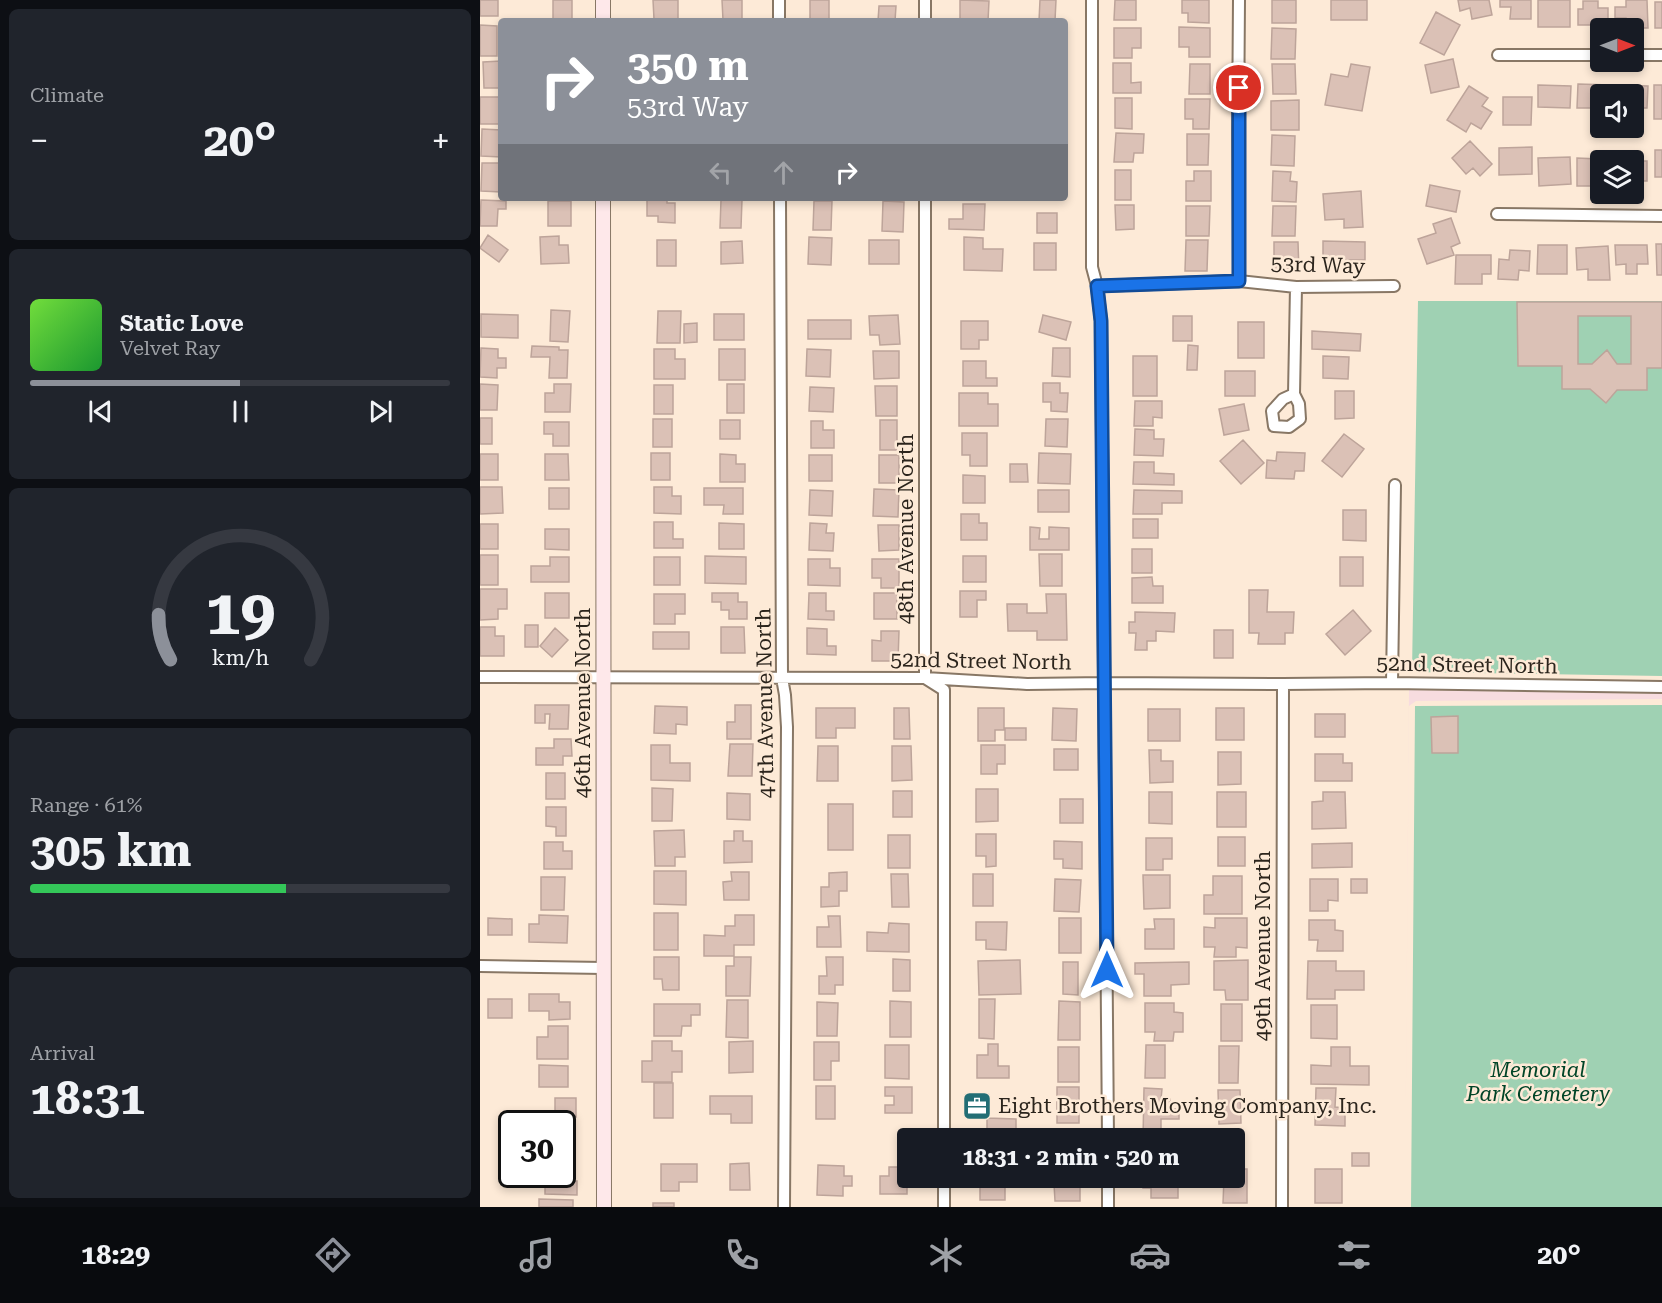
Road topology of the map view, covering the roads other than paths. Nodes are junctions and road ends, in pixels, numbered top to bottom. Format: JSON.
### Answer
{"nodes":[{"id":1,"x":603,"y":0,"type":"edge"},
{"id":2,"x":779,"y":0,"type":"edge"},
{"id":3,"x":925,"y":0,"type":"edge"},
{"id":4,"x":1092,"y":0,"type":"edge"},
{"id":5,"x":1239,"y":0,"type":"edge"},
{"id":6,"x":603,"y":18,"type":"edge"},
{"id":7,"x":779,"y":18,"type":"edge"},
{"id":8,"x":925,"y":18,"type":"edge"},
{"id":9,"x":1590,"y":55,"type":"edge"},
{"id":10,"x":1644,"y":55,"type":"edge"},
{"id":11,"x":1662,"y":55,"type":"edge"},
{"id":12,"x":1498,"y":56,"type":"dead end"},
{"id":13,"x":603,"y":201,"type":"edge"},
{"id":14,"x":780,"y":201,"type":"edge"},
{"id":15,"x":925,"y":201,"type":"edge"},
{"id":16,"x":1497,"y":214,"type":"dead end"},
{"id":17,"x":1662,"y":216,"type":"edge"},
{"id":18,"x":1239,"y":281,"type":"junction"},
{"id":19,"x":1097,"y":286,"type":"junction"},
{"id":20,"x":1394,"y":286,"type":"dead end"},
{"id":21,"x":1296,"y":287,"type":"junction"},
{"id":22,"x":1294,"y":394,"type":"dead end"},
{"id":23,"x":1395,"y":485,"type":"dead end"},
{"id":24,"x":480,"y":677,"type":"edge"},
{"id":25,"x":604,"y":678,"type":"junction"},
{"id":26,"x":782,"y":678,"type":"junction"},
{"id":27,"x":925,"y":678,"type":"junction"},
{"id":28,"x":1105,"y":682,"type":"junction"},
{"id":29,"x":1283,"y":684,"type":"junction"},
{"id":30,"x":1392,"y":684,"type":"junction"},
{"id":31,"x":1662,"y":687,"type":"edge"},
{"id":32,"x":480,"y":966,"type":"edge"},
{"id":33,"x":604,"y":968,"type":"junction"},
{"id":34,"x":944,"y":1128,"type":"edge"},
{"id":35,"x":1108,"y":1128,"type":"edge"},
{"id":36,"x":944,"y":1188,"type":"edge"},
{"id":37,"x":1108,"y":1188,"type":"edge"},
{"id":38,"x":604,"y":1207,"type":"edge"},
{"id":39,"x":784,"y":1207,"type":"edge"},
{"id":40,"x":944,"y":1207,"type":"edge"},
{"id":41,"x":1108,"y":1207,"type":"edge"},
{"id":42,"x":1282,"y":1207,"type":"edge"}],
"edges":[{"from":1,"to":6,"type":"street"},
{"from":2,"to":7,"type":"street"},
{"from":3,"to":8,"type":"street"},
{"from":4,"to":19,"type":"street"},
{"from":5,"to":18,"type":"street"},
{"from":9,"to":12,"type":"street"},
{"from":10,"to":11,"type":"street"},
{"from":13,"to":25,"type":"street","name":"46th Avenue North"},
{"from":14,"to":26,"type":"street","name":"47th Avenue North"},
{"from":15,"to":27,"type":"street","name":"48th Avenue North"},
{"from":16,"to":17,"type":"street"},
{"from":18,"to":19,"type":"street","name":"53rd Way"},
{"from":18,"to":21,"type":"street","name":"53rd Way"},
{"from":19,"to":28,"type":"street"},
{"from":20,"to":21,"type":"street","name":"53rd Way"},
{"from":21,"to":22,"type":"street"},
{"from":23,"to":30,"type":"street"},
{"from":24,"to":25,"type":"street","name":"52nd Street North"},
{"from":25,"to":26,"type":"street","name":"52nd Street North"},
{"from":25,"to":33,"type":"street","name":"46th Avenue North"},
{"from":26,"to":27,"type":"street","name":"52nd Street North"},
{"from":26,"to":39,"type":"street","name":"47th Avenue North"},
{"from":27,"to":28,"type":"street","name":"52nd Street North"},
{"from":27,"to":34,"type":"street"},
{"from":28,"to":29,"type":"street","name":"52nd Street North"},
{"from":28,"to":35,"type":"street"},
{"from":29,"to":30,"type":"street","name":"52nd Street North"},
{"from":29,"to":42,"type":"street","name":"49th Avenue North"},
{"from":30,"to":31,"type":"street","name":"52nd Street North"},
{"from":32,"to":33,"type":"street"},
{"from":33,"to":38,"type":"street","name":"46th Avenue North"},
{"from":36,"to":40,"type":"street"},
{"from":37,"to":41,"type":"street"}]}
